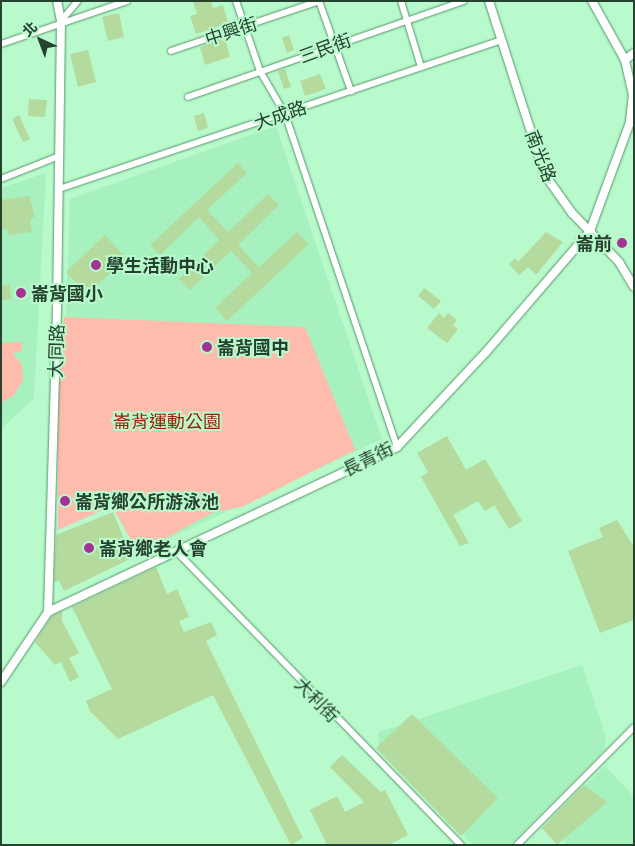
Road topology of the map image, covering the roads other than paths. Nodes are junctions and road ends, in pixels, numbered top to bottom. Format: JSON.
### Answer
{"nodes":[{"id":1,"x":57,"y":1,"type":"edge"},
{"id":2,"x":127,"y":1,"type":"edge"},
{"id":3,"x":236,"y":1,"type":"edge"},
{"id":4,"x":319,"y":1,"type":"edge"},
{"id":5,"x":400,"y":1,"type":"edge"},
{"id":6,"x":464,"y":1,"type":"edge"},
{"id":7,"x":490,"y":1,"type":"edge"},
{"id":8,"x":592,"y":1,"type":"edge"},
{"id":9,"x":76,"y":4,"type":"edge"},
{"id":10,"x":84,"y":16,"type":"junction"},
{"id":11,"x":406,"y":19,"type":"junction"},
{"id":12,"x":61,"y":21,"type":"junction"},
{"id":13,"x":245,"y":26,"type":"junction"},
{"id":14,"x":501,"y":40,"type":"junction"},
{"id":15,"x":1,"y":44,"type":"edge"},
{"id":16,"x":334,"y":44,"type":"junction"},
{"id":17,"x":171,"y":51,"type":"dead end"},
{"id":18,"x":634,"y":53,"type":"edge"},
{"id":19,"x":625,"y":60,"type":"junction"},
{"id":20,"x":421,"y":67,"type":"junction"},
{"id":21,"x":260,"y":71,"type":"junction"},
{"id":22,"x":351,"y":91,"type":"junction"},
{"id":23,"x":188,"y":98,"type":"dead end"},
{"id":24,"x":285,"y":114,"type":"junction"},
{"id":25,"x":59,"y":156,"type":"junction"},
{"id":26,"x":1,"y":178,"type":"edge"},
{"id":27,"x":59,"y":189,"type":"junction"},
{"id":28,"x":590,"y":231,"type":"junction"},
{"id":29,"x":634,"y":287,"type":"edge"},
{"id":30,"x":397,"y":446,"type":"junction"},
{"id":31,"x":177,"y":552,"type":"junction"},
{"id":32,"x":48,"y":612,"type":"junction"},
{"id":33,"x":1,"y":682,"type":"edge"},
{"id":34,"x":634,"y":727,"type":"edge"},
{"id":35,"x":461,"y":845,"type":"edge"},
{"id":36,"x":517,"y":845,"type":"edge"}],
"edges":[{"from":1,"to":12,"type":"street","name":"大同路"},
{"from":2,"to":10,"type":"street"},
{"from":3,"to":13,"type":"street"},
{"from":4,"to":13,"type":"street","name":"中興街"},
{"from":4,"to":16,"type":"street"},
{"from":5,"to":11,"type":"street"},
{"from":6,"to":11,"type":"street","name":"三民街"},
{"from":7,"to":14,"type":"street","name":"南光路"},
{"from":8,"to":19,"type":"street","name":"長青街"},
{"from":9,"to":10,"type":"street"},
{"from":9,"to":12,"type":"street"},
{"from":10,"to":12,"type":"street"},
{"from":11,"to":16,"type":"street","name":"三民街"},
{"from":11,"to":20,"type":"street"},
{"from":12,"to":15,"type":"street"},
{"from":12,"to":25,"type":"street","name":"大同路"},
{"from":13,"to":17,"type":"street","name":"中興街"},
{"from":13,"to":21,"type":"street"},
{"from":14,"to":20,"type":"street","name":"大成路"},
{"from":14,"to":28,"type":"street","name":"南光路"},
{"from":16,"to":21,"type":"street","name":"三民街"},
{"from":16,"to":22,"type":"street"},
{"from":18,"to":19,"type":"street"},
{"from":19,"to":28,"type":"street","name":"長青街"},
{"from":20,"to":22,"type":"street","name":"大成路"},
{"from":21,"to":23,"type":"street","name":"三民街"},
{"from":21,"to":24,"type":"street"},
{"from":22,"to":24,"type":"street","name":"大成路"},
{"from":24,"to":27,"type":"street","name":"大成路"},
{"from":24,"to":30,"type":"street"},
{"from":25,"to":26,"type":"street"},
{"from":25,"to":27,"type":"street","name":"大同路"},
{"from":27,"to":32,"type":"street","name":"大同路"},
{"from":28,"to":29,"type":"street","name":"南光路"},
{"from":28,"to":30,"type":"street","name":"長青街"},
{"from":30,"to":31,"type":"street","name":"長青街"},
{"from":31,"to":32,"type":"street","name":"長青街"},
{"from":31,"to":35,"type":"street","name":"大利街"},
{"from":32,"to":33,"type":"street"},
{"from":34,"to":36,"type":"street"}]}
